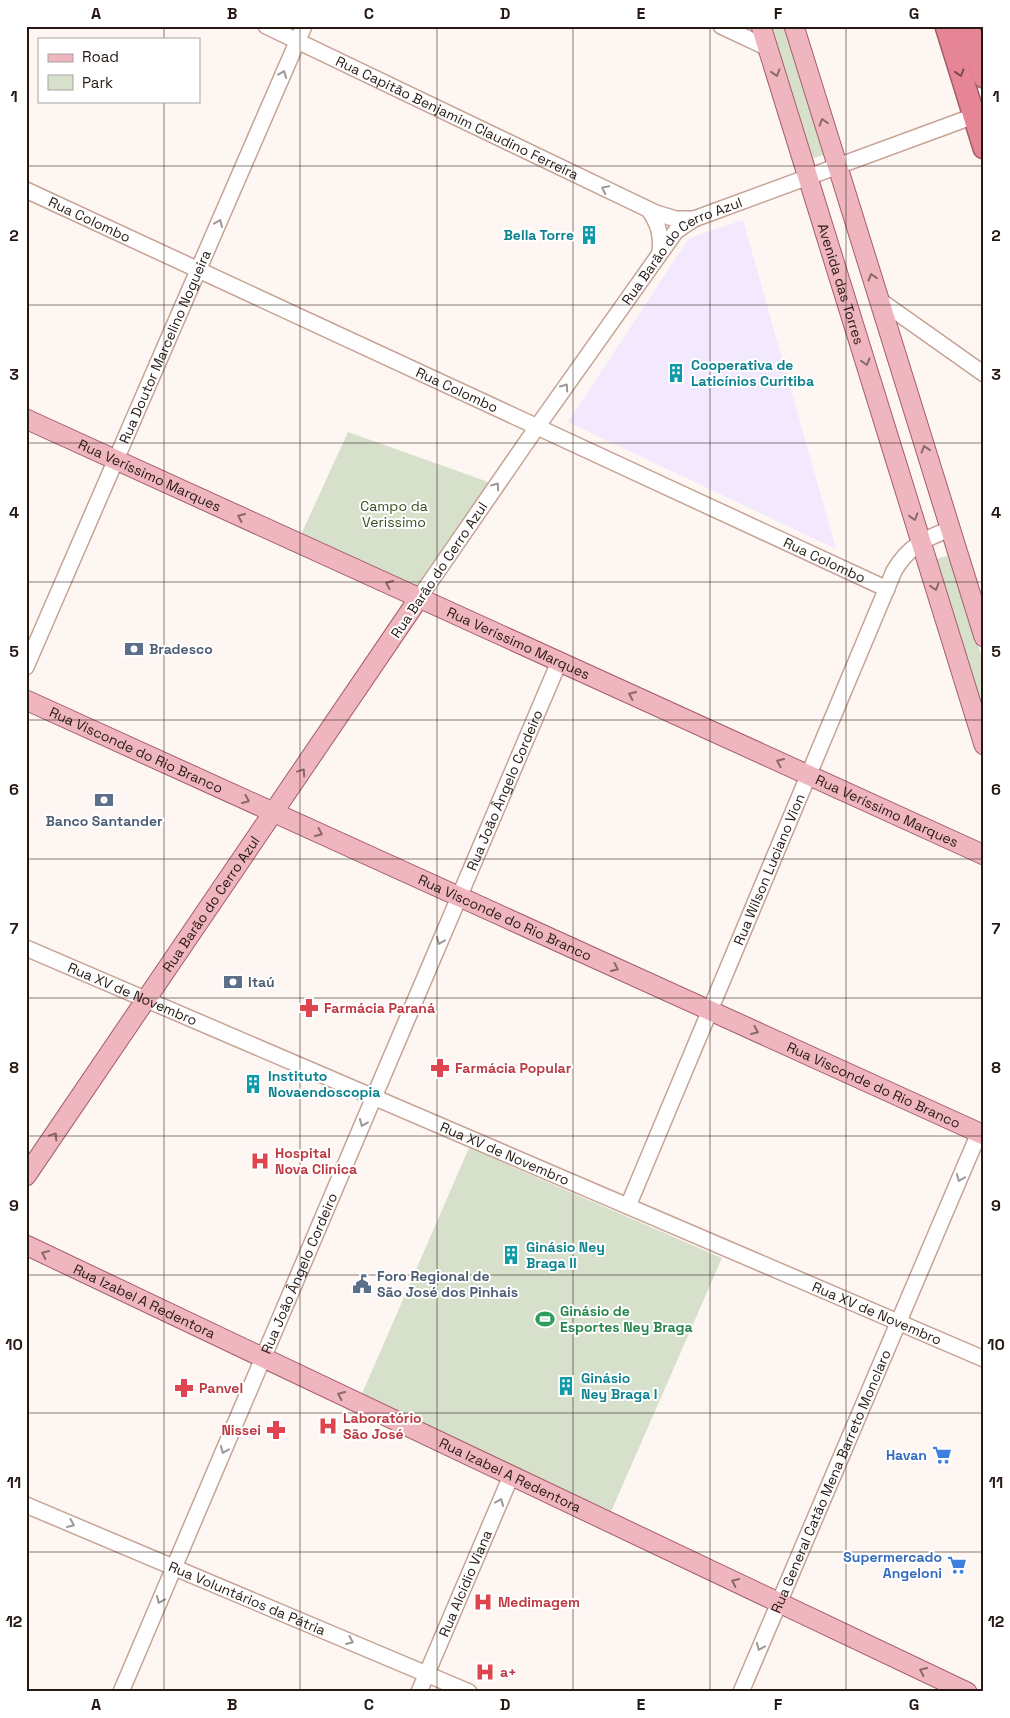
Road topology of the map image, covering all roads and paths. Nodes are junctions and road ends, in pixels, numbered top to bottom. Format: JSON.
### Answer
{"nodes":[{"id":1,"x":266,"y":26,"type":"edge"},
{"id":2,"x":304,"y":26,"type":"edge"},
{"id":3,"x":721,"y":26,"type":"edge"},
{"id":4,"x":762,"y":26,"type":"edge"},
{"id":5,"x":794,"y":26,"type":"edge"},
{"id":6,"x":946,"y":26,"type":"edge"},
{"id":7,"x":968,"y":26,"type":"edge"},
{"id":8,"x":297,"y":41,"type":"junction"},
{"id":9,"x":768,"y":48,"type":"junction"},
{"id":10,"x":984,"y":77,"type":"edge"},
{"id":11,"x":974,"y":116,"type":"junction"},
{"id":12,"x":984,"y":148,"type":"edge"},
{"id":13,"x":837,"y":166,"type":"junction"},
{"id":14,"x":808,"y":177,"type":"junction"},
{"id":15,"x":26,"y":190,"type":"edge"},
{"id":16,"x":649,"y":210,"type":"junction"},
{"id":17,"x":697,"y":218,"type":"junction"},
{"id":18,"x":660,"y":251,"type":"junction"},
{"id":19,"x":198,"y":270,"type":"junction"},
{"id":20,"x":878,"y":299,"type":"junction"},
{"id":21,"x":984,"y":374,"type":"edge"},
{"id":22,"x":26,"y":419,"type":"edge"},
{"id":23,"x":537,"y":427,"type":"junction"},
{"id":24,"x":116,"y":460,"type":"junction"},
{"id":25,"x":950,"y":529,"type":"junction"},
{"id":26,"x":921,"y":541,"type":"junction"},
{"id":27,"x":887,"y":589,"type":"junction"},
{"id":28,"x":419,"y":598,"type":"junction"},
{"id":29,"x":984,"y":637,"type":"edge"},
{"id":30,"x":559,"y":662,"type":"junction"},
{"id":31,"x":26,"y":667,"type":"edge"},
{"id":32,"x":26,"y":700,"type":"edge"},
{"id":33,"x":984,"y":745,"type":"edge"},
{"id":34,"x":809,"y":776,"type":"junction"},
{"id":35,"x":274,"y":813,"type":"junction"},
{"id":36,"x":984,"y":855,"type":"edge"},
{"id":37,"x":459,"y":897,"type":"junction"},
{"id":38,"x":26,"y":948,"type":"edge"},
{"id":39,"x":147,"y":1000,"type":"junction"},
{"id":40,"x":710,"y":1011,"type":"junction"},
{"id":41,"x":374,"y":1097,"type":"junction"},
{"id":42,"x":981,"y":1134,"type":"edge"},
{"id":43,"x":26,"y":1176,"type":"edge"},
{"id":44,"x":628,"y":1206,"type":"junction"},
{"id":45,"x":26,"y":1245,"type":"edge"},
{"id":46,"x":898,"y":1323,"type":"junction"},
{"id":47,"x":263,"y":1358,"type":"junction"},
{"id":48,"x":984,"y":1359,"type":"edge"},
{"id":49,"x":511,"y":1476,"type":"junction"},
{"id":50,"x":26,"y":1505,"type":"edge"},
{"id":51,"x":174,"y":1567,"type":"junction"},
{"id":52,"x":779,"y":1603,"type":"junction"},
{"id":53,"x":427,"y":1674,"type":"junction"},
{"id":54,"x":121,"y":1692,"type":"edge"},
{"id":55,"x":419,"y":1692,"type":"edge"},
{"id":56,"x":468,"y":1692,"type":"edge"},
{"id":57,"x":741,"y":1692,"type":"edge"},
{"id":58,"x":967,"y":1692,"type":"edge"}],
"edges":[{"from":1,"to":8,"type":"street","name":"Rua Capitão Benjamim Claudino Ferreira"},
{"from":2,"to":8,"type":"street","name":"Rua Doutor Marcelino Nogueira"},
{"from":3,"to":9,"type":"street"},
{"from":4,"to":9,"type":"main road","name":"Avenida das Torres"},
{"from":13,"to":5,"type":"main road","one_way":true},
{"from":6,"to":11,"type":"highway","one_way":true},
{"from":7,"to":10,"type":"highway"},
{"from":16,"to":8,"type":"street","name":"Rua Capitão Benjamim Claudino Ferreira","one_way":true},
{"from":19,"to":8,"type":"street","name":"Rua Doutor Marcelino Nogueira","one_way":true},
{"from":9,"to":14,"type":"main road","name":"Avenida das Torres","one_way":true},
{"from":11,"to":12,"type":"highway"},
{"from":11,"to":13,"type":"street","name":"Rua Barão do Cerro Azul"},
{"from":13,"to":14,"type":"street","name":"Rua Barão do Cerro Azul"},
{"from":20,"to":13,"type":"main road","one_way":true},
{"from":14,"to":17,"type":"street","name":"Rua Barão do Cerro Azul"},
{"from":14,"to":26,"type":"main road","name":"Avenida das Torres","one_way":true},
{"from":15,"to":19,"type":"street","name":"Rua Colombo"},
{"from":16,"to":17,"type":"street","name":"Rua Capitão Benjamim Claudino Ferreira"},
{"from":16,"to":18,"type":"street"},
{"from":17,"to":18,"type":"street","name":"Rua Barão do Cerro Azul"},
{"from":23,"to":18,"type":"street","name":"Rua Barão do Cerro Azul","one_way":true},
{"from":19,"to":23,"type":"street","name":"Rua Colombo"},
{"from":19,"to":24,"type":"street","name":"Rua Doutor Marcelino Nogueira"},
{"from":20,"to":21,"type":"street"},
{"from":25,"to":20,"type":"main road","one_way":true},
{"from":22,"to":24,"type":"main road","name":"Rua Veríssimo Marques"},
{"from":23,"to":27,"type":"street","name":"Rua Colombo"},
{"from":28,"to":23,"type":"street","name":"Rua Barão do Cerro Azul","one_way":true},
{"from":28,"to":24,"type":"main road","name":"Rua Veríssimo Marques","one_way":true},
{"from":24,"to":31,"type":"street","name":"Rua Doutor Marcelino Nogueira"},
{"from":25,"to":26,"type":"street"},
{"from":25,"to":29,"type":"main road"},
{"from":26,"to":27,"type":"street","name":"Rua Wilson Luciano Vion"},
{"from":26,"to":33,"type":"main road","name":"Avenida das Torres","one_way":true},
{"from":27,"to":34,"type":"street","name":"Rua Wilson Luciano Vion"},
{"from":28,"to":30,"type":"main road","name":"Rua Veríssimo Marques"},
{"from":35,"to":28,"type":"main road","name":"Rua Barão do Cerro Azul","one_way":true},
{"from":34,"to":30,"type":"main road","name":"Rua Veríssimo Marques","one_way":true},
{"from":30,"to":37,"type":"street","name":"Rua João Ângelo Cordeiro"},
{"from":32,"to":35,"type":"main road","name":"Rua Visconde do Rio Branco","one_way":true},
{"from":34,"to":36,"type":"main road","name":"Rua Veríssimo Marques"},
{"from":34,"to":40,"type":"street","name":"Rua Wilson Luciano Vion"},
{"from":35,"to":37,"type":"main road","name":"Rua Visconde do Rio Branco","one_way":true},
{"from":35,"to":39,"type":"main road","name":"Rua Barão do Cerro Azul"},
{"from":37,"to":40,"type":"main road","name":"Rua Visconde do Rio Branco","one_way":true},
{"from":37,"to":41,"type":"street","name":"Rua João Ângelo Cordeiro","one_way":true},
{"from":38,"to":39,"type":"street","name":"Rua XV de Novembro"},
{"from":39,"to":41,"type":"street","name":"Rua XV de Novembro"},
{"from":43,"to":39,"type":"main road","name":"Rua Barão do Cerro Azul","one_way":true},
{"from":40,"to":42,"type":"main road","name":"Rua Visconde do Rio Branco","one_way":true},
{"from":40,"to":44,"type":"street","name":"Rua Wilson Luciano Vion"},
{"from":41,"to":44,"type":"street","name":"Rua XV de Novembro"},
{"from":41,"to":47,"type":"street","name":"Rua João Ângelo Cordeiro","one_way":true},
{"from":42,"to":46,"type":"street","name":"Rua General Catão Mena Barreto Monclaro","one_way":true},
{"from":44,"to":46,"type":"street","name":"Rua XV de Novembro"},
{"from":47,"to":45,"type":"main road","name":"Rua Izabel A Redentora","one_way":true},
{"from":46,"to":48,"type":"street","name":"Rua XV de Novembro"},
{"from":46,"to":52,"type":"street","name":"Rua General Catão Mena Barreto Monclaro"},
{"from":49,"to":47,"type":"main road","name":"Rua Izabel A Redentora","one_way":true},
{"from":47,"to":51,"type":"street","name":"Rua João Ângelo Cordeiro","one_way":true},
{"from":52,"to":49,"type":"main road","name":"Rua Izabel A Redentora","one_way":true},
{"from":53,"to":49,"type":"street","name":"Rua Alcídio Viana","one_way":true},
{"from":50,"to":51,"type":"street","name":"Rua Voluntários da Pátria","one_way":true},
{"from":51,"to":53,"type":"street","name":"Rua Voluntários da Pátria","one_way":true},
{"from":51,"to":54,"type":"street","name":"Rua João Ângelo Cordeiro","one_way":true},
{"from":52,"to":57,"type":"street","name":"Rua General Catão Mena Barreto Monclaro","one_way":true},
{"from":58,"to":52,"type":"main road","name":"Rua Izabel A Redentora","one_way":true},
{"from":53,"to":55,"type":"street","name":"Rua Alcídio Viana"},
{"from":53,"to":56,"type":"street","name":"Rua Voluntários da Pátria"}]}
